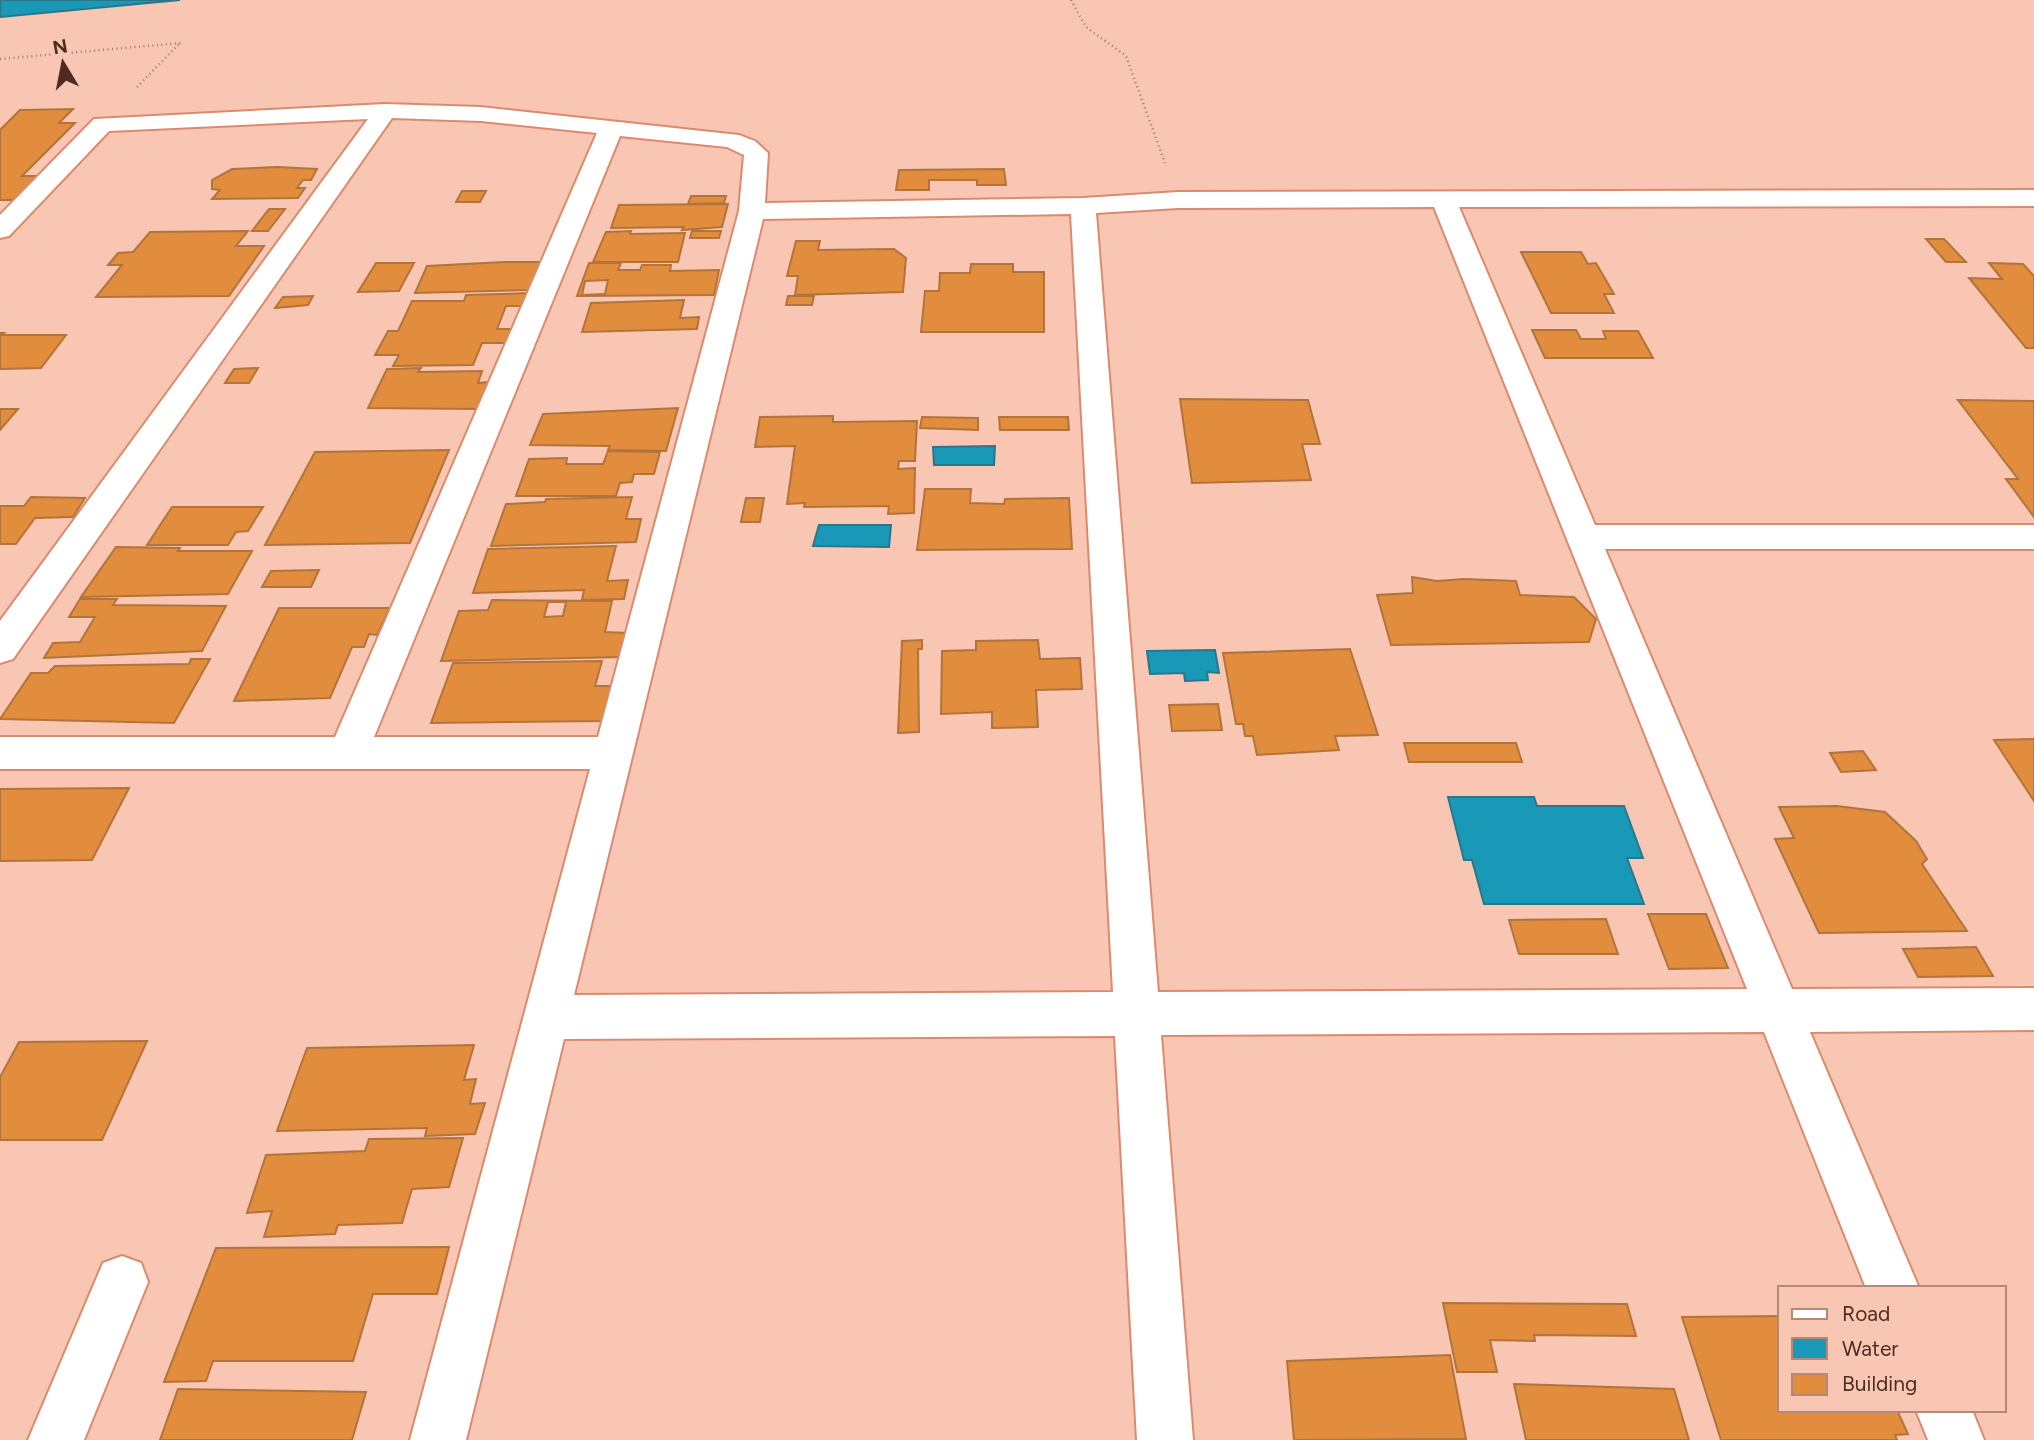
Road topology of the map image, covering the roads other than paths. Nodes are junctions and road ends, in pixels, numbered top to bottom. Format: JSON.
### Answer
{"nodes":[{"id":1,"x":385,"y":111,"type":"junction"},
{"id":2,"x":611,"y":129,"type":"junction"},
{"id":3,"x":2034,"y":198,"type":"edge"},
{"id":4,"x":1443,"y":199,"type":"junction"},
{"id":5,"x":1083,"y":206,"type":"junction"},
{"id":6,"x":752,"y":211,"type":"junction"},
{"id":7,"x":0,"y":230,"type":"edge"},
{"id":8,"x":1583,"y":537,"type":"junction"},
{"id":9,"x":2034,"y":537,"type":"edge"},
{"id":10,"x":0,"y":649,"type":"edge"},
{"id":11,"x":0,"y":753,"type":"edge"},
{"id":12,"x":348,"y":753,"type":"junction"},
{"id":13,"x":612,"y":753,"type":"junction"},
{"id":14,"x":2034,"y":1009,"type":"edge"},
{"id":15,"x":1779,"y":1010,"type":"junction"},
{"id":16,"x":1137,"y":1014,"type":"junction"},
{"id":17,"x":545,"y":1017,"type":"junction"},
{"id":18,"x":122,"y":1282,"type":"dead end"},
{"id":19,"x":1892,"y":1286,"type":"edge"},
{"id":20,"x":1945,"y":1412,"type":"edge"},
{"id":21,"x":56,"y":1440,"type":"edge"},
{"id":22,"x":438,"y":1440,"type":"edge"},
{"id":23,"x":1165,"y":1440,"type":"edge"},
{"id":24,"x":1956,"y":1440,"type":"edge"}],
"edges":[{"from":1,"to":2,"type":"street"},
{"from":1,"to":7,"type":"street"},
{"from":1,"to":10,"type":"street"},
{"from":2,"to":6,"type":"street"},
{"from":2,"to":12,"type":"street"},
{"from":3,"to":4,"type":"street"},
{"from":4,"to":5,"type":"street"},
{"from":4,"to":8,"type":"street"},
{"from":5,"to":6,"type":"street"},
{"from":5,"to":16,"type":"street"},
{"from":6,"to":13,"type":"street"},
{"from":8,"to":9,"type":"street"},
{"from":8,"to":15,"type":"street"},
{"from":11,"to":12,"type":"street"},
{"from":12,"to":13,"type":"street"},
{"from":13,"to":17,"type":"street"},
{"from":14,"to":15,"type":"street"},
{"from":15,"to":16,"type":"street"},
{"from":15,"to":19,"type":"street"},
{"from":16,"to":17,"type":"street"},
{"from":16,"to":23,"type":"street"},
{"from":17,"to":22,"type":"street"},
{"from":18,"to":21,"type":"street"},
{"from":20,"to":24,"type":"street"}]}
